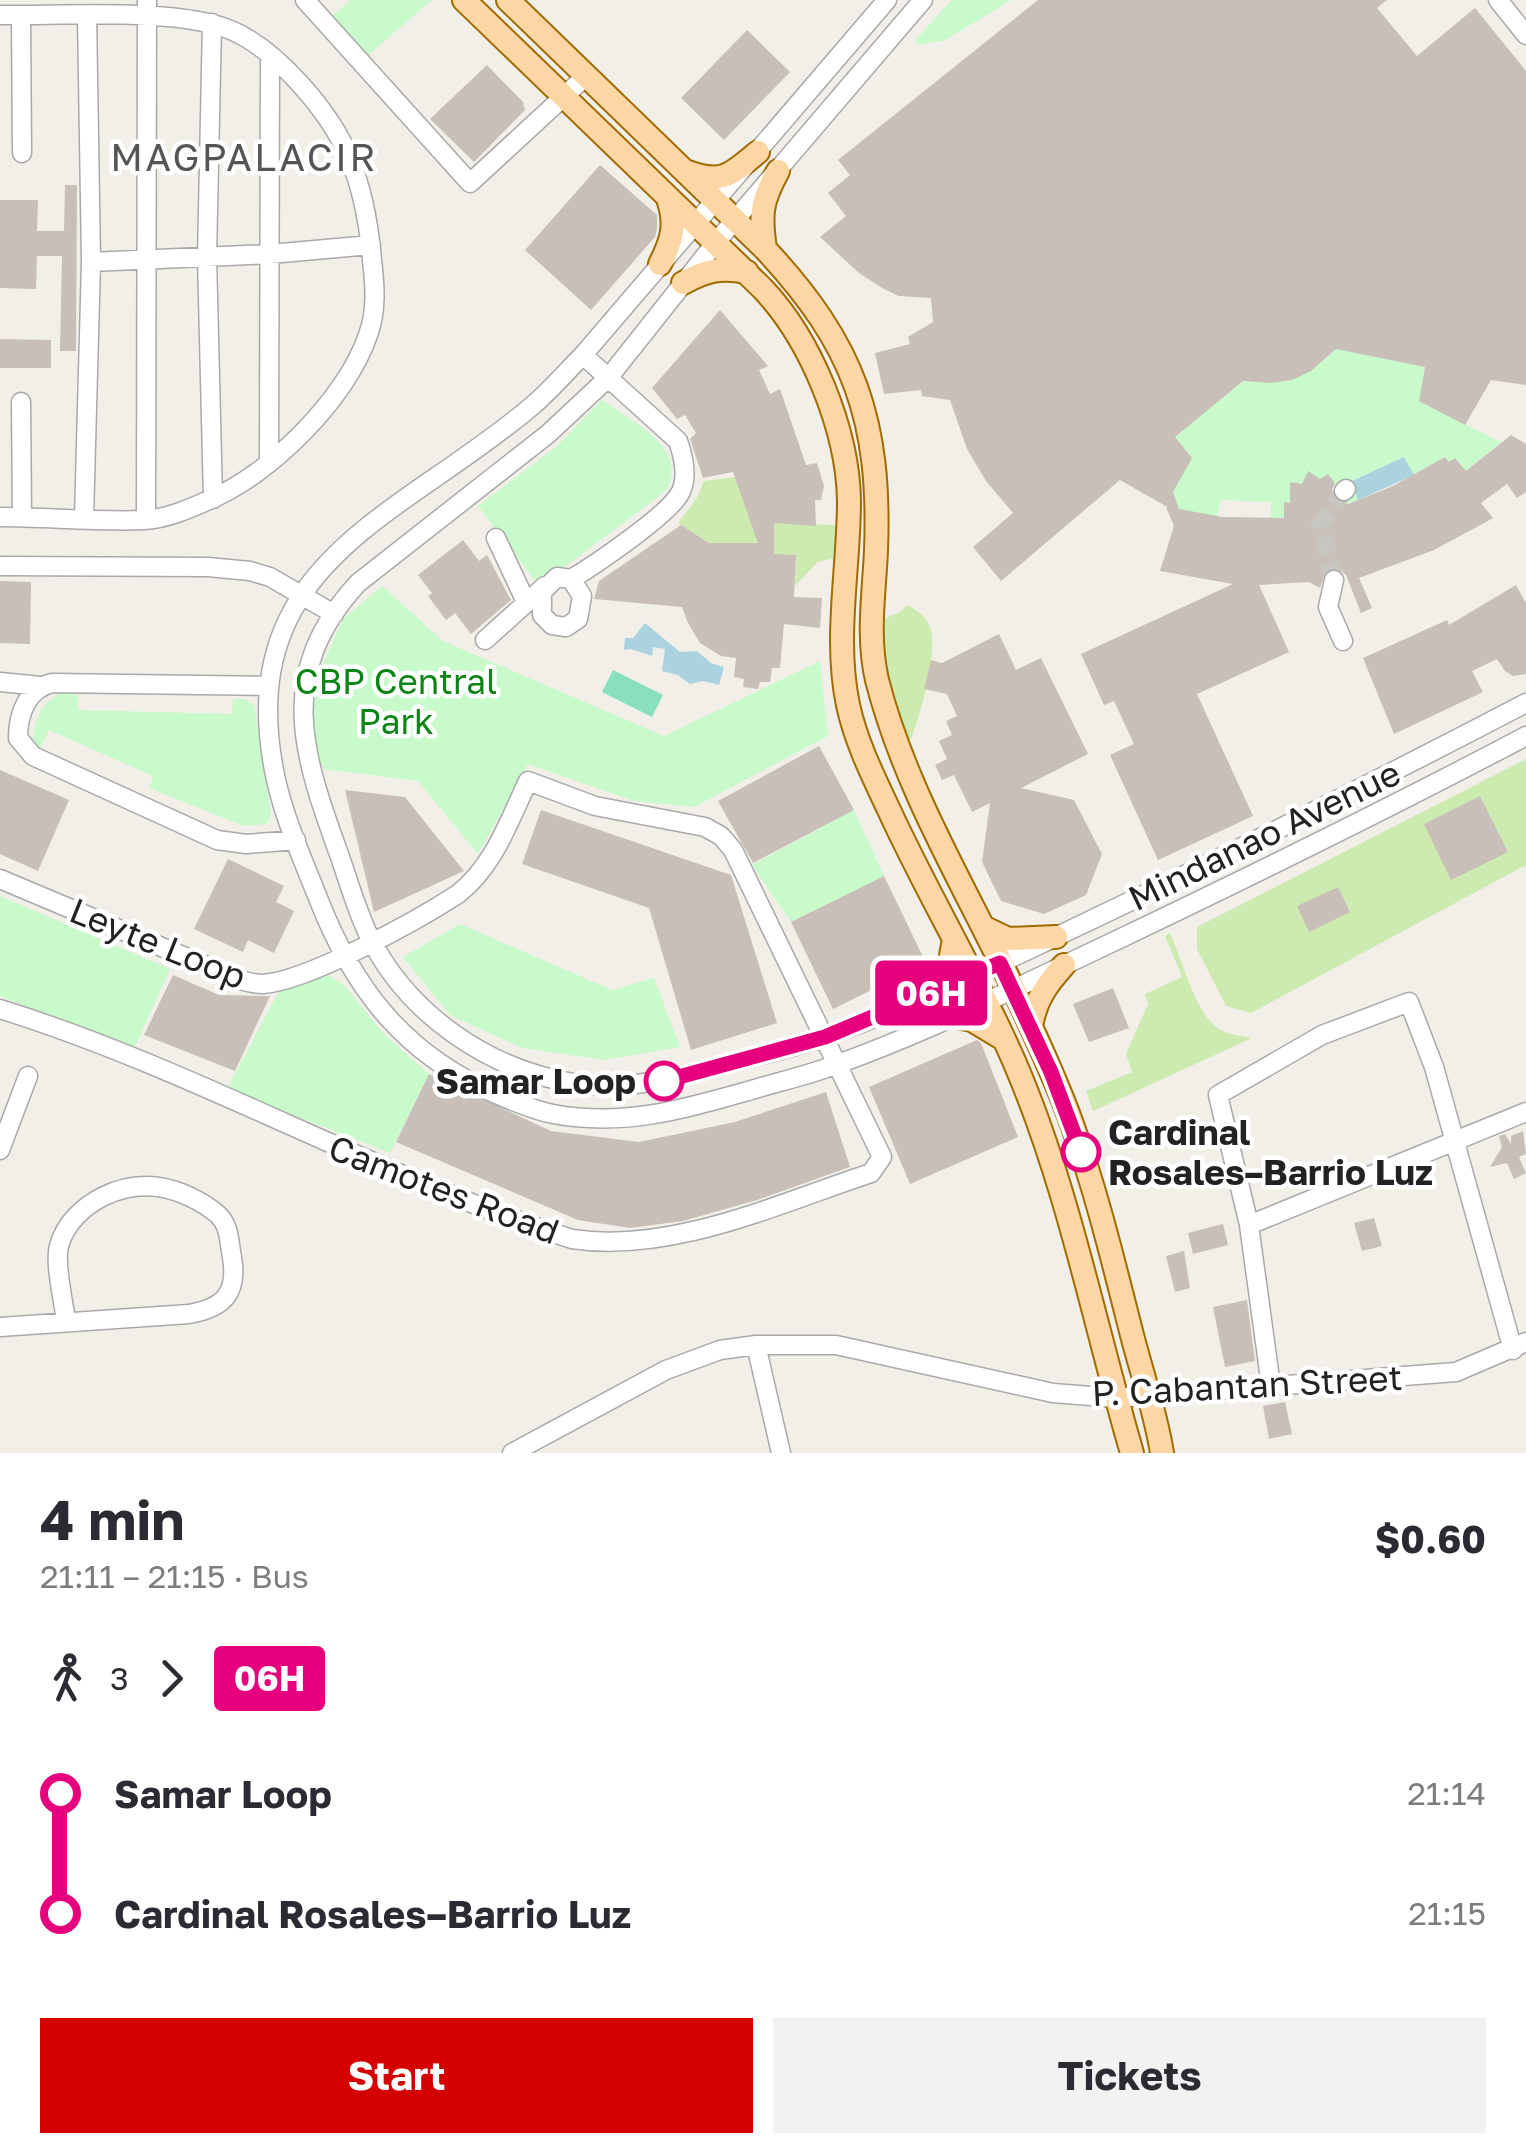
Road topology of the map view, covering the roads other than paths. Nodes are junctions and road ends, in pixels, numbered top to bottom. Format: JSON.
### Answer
{"nodes":[{"id":1,"x":305,"y":0,"type":"edge"},
{"id":2,"x":464,"y":0,"type":"edge"},
{"id":3,"x":508,"y":0,"type":"edge"},
{"id":4,"x":887,"y":0,"type":"edge"},
{"id":5,"x":922,"y":0,"type":"edge"},
{"id":6,"x":1498,"y":0,"type":"edge"},
{"id":7,"x":148,"y":9,"type":"edge"},
{"id":8,"x":0,"y":15,"type":"edge"},
{"id":9,"x":21,"y":16,"type":"junction"},
{"id":10,"x":87,"y":16,"type":"junction"},
{"id":11,"x":212,"y":24,"type":"junction"},
{"id":12,"x":1526,"y":35,"type":"edge"},
{"id":13,"x":270,"y":55,"type":"junction"},
{"id":14,"x":585,"y":77,"type":"junction"},
{"id":15,"x":563,"y":97,"type":"junction"},
{"id":16,"x":758,"y":152,"type":"junction"},
{"id":17,"x":22,"y":153,"type":"dead end"},
{"id":18,"x":685,"y":171,"type":"junction"},
{"id":19,"x":778,"y":171,"type":"junction"},
{"id":20,"x":666,"y":192,"type":"junction"},
{"id":21,"x":716,"y":201,"type":"junction"},
{"id":22,"x":736,"y":219,"type":"junction"},
{"id":23,"x":698,"y":222,"type":"junction"},
{"id":24,"x":717,"y":241,"type":"junction"},
{"id":25,"x":371,"y":245,"type":"junction"},
{"id":26,"x":765,"y":249,"type":"junction"},
{"id":27,"x":270,"y":254,"type":"junction"},
{"id":28,"x":207,"y":257,"type":"junction"},
{"id":29,"x":148,"y":260,"type":"junction"},
{"id":30,"x":91,"y":262,"type":"junction"},
{"id":31,"x":660,"y":264,"type":"junction"},
{"id":32,"x":747,"y":272,"type":"junction"},
{"id":33,"x":684,"y":283,"type":"junction"},
{"id":34,"x":583,"y":354,"type":"junction"},
{"id":35,"x":609,"y":377,"type":"junction"},
{"id":36,"x":22,"y":402,"type":"dead end"},
{"id":37,"x":269,"y":463,"type":"junction"},
{"id":38,"x":213,"y":499,"type":"junction"},
{"id":39,"x":0,"y":516,"type":"edge"},
{"id":40,"x":22,"y":517,"type":"junction"},
{"id":41,"x":84,"y":518,"type":"junction"},
{"id":42,"x":146,"y":520,"type":"junction"},
{"id":43,"x":496,"y":538,"type":"dead end"},
{"id":44,"x":0,"y":566,"type":"edge"},
{"id":45,"x":571,"y":579,"type":"junction"},
{"id":46,"x":1334,"y":580,"type":"tunnel mouth"},
{"id":47,"x":545,"y":586,"type":"junction"},
{"id":48,"x":300,"y":593,"type":"junction"},
{"id":49,"x":526,"y":602,"type":"junction"},
{"id":50,"x":334,"y":614,"type":"junction"},
{"id":51,"x":485,"y":640,"type":"dead end"},
{"id":52,"x":1342,"y":641,"type":"dead end"},
{"id":53,"x":0,"y":682,"type":"edge"},
{"id":54,"x":40,"y":686,"type":"junction"},
{"id":55,"x":268,"y":686,"type":"junction"},
{"id":56,"x":1526,"y":704,"type":"edge"},
{"id":57,"x":1526,"y":736,"type":"edge"},
{"id":58,"x":0,"y":741,"type":"edge"},
{"id":59,"x":25,"y":749,"type":"junction"},
{"id":60,"x":296,"y":840,"type":"junction"},
{"id":61,"x":0,"y":879,"type":"edge"},
{"id":62,"x":982,"y":926,"type":"junction"},
{"id":63,"x":1056,"y":937,"type":"junction"},
{"id":64,"x":954,"y":939,"type":"junction"},
{"id":65,"x":372,"y":942,"type":"junction"},
{"id":66,"x":342,"y":956,"type":"junction"},
{"id":67,"x":1000,"y":963,"type":"junction"},
{"id":68,"x":1064,"y":964,"type":"junction"},
{"id":69,"x":974,"y":975,"type":"junction"},
{"id":70,"x":1013,"y":989,"type":"junction"},
{"id":71,"x":935,"y":991,"type":"junction"},
{"id":72,"x":986,"y":1002,"type":"junction"},
{"id":73,"x":0,"y":1009,"type":"edge"},
{"id":74,"x":951,"y":1016,"type":"junction"},
{"id":75,"x":1031,"y":1027,"type":"junction"},
{"id":76,"x":825,"y":1037,"type":"junction"},
{"id":77,"x":1003,"y":1038,"type":"junction"},
{"id":78,"x":838,"y":1064,"type":"junction"},
{"id":79,"x":28,"y":1076,"type":"dead end"},
{"id":80,"x":1526,"y":1112,"type":"edge"},
{"id":81,"x":1456,"y":1141,"type":"junction"},
{"id":82,"x":0,"y":1150,"type":"edge"},
{"id":83,"x":1249,"y":1225,"type":"junction"},
{"id":84,"x":66,"y":1322,"type":"junction"},
{"id":85,"x":0,"y":1327,"type":"edge"},
{"id":86,"x":756,"y":1345,"type":"junction"},
{"id":87,"x":1519,"y":1346,"type":"edge"},
{"id":88,"x":1271,"y":1386,"type":"junction"},
{"id":89,"x":1116,"y":1398,"type":"junction"},
{"id":90,"x":1148,"y":1398,"type":"junction"},
{"id":91,"x":512,"y":1453,"type":"edge"},
{"id":92,"x":781,"y":1453,"type":"edge"},
{"id":93,"x":1132,"y":1453,"type":"edge"},
{"id":94,"x":1162,"y":1453,"type":"edge"}],
"edges":[{"from":1,"to":15,"type":"street"},
{"from":2,"to":15,"type":"main road"},
{"from":3,"to":14,"type":"main road"},
{"from":4,"to":16,"type":"street"},
{"from":5,"to":19,"type":"street"},
{"from":6,"to":12,"type":"street"},
{"from":7,"to":10,"type":"street"},
{"from":7,"to":11,"type":"street"},
{"from":7,"to":29,"type":"street"},
{"from":8,"to":9,"type":"street"},
{"from":9,"to":10,"type":"street"},
{"from":9,"to":17,"type":"street"},
{"from":10,"to":30,"type":"street"},
{"from":11,"to":13,"type":"street"},
{"from":11,"to":28,"type":"street"},
{"from":13,"to":25,"type":"street"},
{"from":13,"to":27,"type":"street"},
{"from":14,"to":15,"type":"street"},
{"from":14,"to":18,"type":"main road"},
{"from":15,"to":20,"type":"main road"},
{"from":16,"to":18,"type":"main road"},
{"from":16,"to":21,"type":"street"},
{"from":18,"to":21,"type":"main road"},
{"from":19,"to":22,"type":"street"},
{"from":19,"to":26,"type":"main road"},
{"from":20,"to":23,"type":"main road"},
{"from":20,"to":31,"type":"main road"},
{"from":21,"to":22,"type":"main road"},
{"from":21,"to":23,"type":"street"},
{"from":22,"to":24,"type":"street"},
{"from":22,"to":26,"type":"main road"},
{"from":23,"to":24,"type":"main road"},
{"from":23,"to":31,"type":"street"},
{"from":24,"to":32,"type":"main road"},
{"from":24,"to":33,"type":"street"},
{"from":25,"to":27,"type":"street"},
{"from":25,"to":37,"type":"street"},
{"from":26,"to":62,"type":"main road"},
{"from":27,"to":28,"type":"street"},
{"from":27,"to":37,"type":"street"},
{"from":28,"to":29,"type":"street"},
{"from":28,"to":38,"type":"street"},
{"from":29,"to":30,"type":"street"},
{"from":29,"to":42,"type":"street"},
{"from":30,"to":41,"type":"street"},
{"from":31,"to":34,"type":"street"},
{"from":32,"to":33,"type":"main road"},
{"from":32,"to":64,"type":"main road"},
{"from":33,"to":35,"type":"street"},
{"from":34,"to":35,"type":"street"},
{"from":34,"to":48,"type":"street"},
{"from":35,"to":45,"type":"street"},
{"from":35,"to":50,"type":"street"},
{"from":36,"to":40,"type":"street"},
{"from":37,"to":38,"type":"street"},
{"from":38,"to":42,"type":"street"},
{"from":39,"to":40,"type":"street"},
{"from":40,"to":41,"type":"street"},
{"from":41,"to":42,"type":"street"},
{"from":43,"to":49,"type":"street"},
{"from":44,"to":48,"type":"street"},
{"from":45,"to":47,"type":"street"},
{"from":45,"to":47,"type":"street"},
{"from":46,"to":52,"type":"street"},
{"from":47,"to":49,"type":"street"},
{"from":48,"to":50,"type":"street"},
{"from":48,"to":55,"type":"street"},
{"from":49,"to":51,"type":"street"},
{"from":50,"to":65,"type":"street"},
{"from":53,"to":54,"type":"street"},
{"from":54,"to":55,"type":"street"},
{"from":54,"to":59,"type":"street"},
{"from":55,"to":60,"type":"street"},
{"from":56,"to":63,"type":"street","name":"Mindanao Avenue"},
{"from":57,"to":68,"type":"street","name":"Mindanao Avenue"},
{"from":58,"to":59,"type":"street"},
{"from":59,"to":60,"type":"street"},
{"from":60,"to":66,"type":"street"},
{"from":61,"to":66,"type":"street","name":"Leyte Loop"},
{"from":62,"to":63,"type":"main road"},
{"from":62,"to":67,"type":"main road"},
{"from":63,"to":67,"type":"street","name":"Mindanao Avenue"},
{"from":64,"to":69,"type":"main road"},
{"from":64,"to":71,"type":"main road"},
{"from":65,"to":66,"type":"street","name":"Leyte Loop"},
{"from":65,"to":76,"type":"street"},
{"from":65,"to":76,"type":"street","name":"Leyte Loop"},
{"from":66,"to":78,"type":"street"},
{"from":67,"to":69,"type":"street"},
{"from":67,"to":70,"type":"main road"},
{"from":68,"to":70,"type":"street","name":"Mindanao Avenue"},
{"from":68,"to":75,"type":"main road"},
{"from":69,"to":71,"type":"street"},
{"from":69,"to":72,"type":"main road"},
{"from":70,"to":72,"type":"street"},
{"from":70,"to":75,"type":"main road"},
{"from":71,"to":76,"type":"street"},
{"from":72,"to":74,"type":"street"},
{"from":72,"to":77,"type":"main road"},
{"from":73,"to":78,"type":"street","name":"Camotes Road"},
{"from":74,"to":77,"type":"main road"},
{"from":74,"to":78,"type":"street"},
{"from":75,"to":90,"type":"main road"},
{"from":76,"to":78,"type":"street","name":"Camotes Road"},
{"from":77,"to":89,"type":"main road"},
{"from":79,"to":82,"type":"street"},
{"from":80,"to":81,"type":"street"},
{"from":81,"to":83,"type":"street"},
{"from":81,"to":83,"type":"street"},
{"from":81,"to":87,"type":"street"},
{"from":83,"to":88,"type":"street"},
{"from":84,"to":84,"type":"street"},
{"from":84,"to":85,"type":"street"},
{"from":86,"to":89,"type":"street","name":"P. Cabantan Street"},
{"from":86,"to":91,"type":"street","name":"P. Cabantan Street"},
{"from":86,"to":92,"type":"street"},
{"from":87,"to":88,"type":"street","name":"P. Cabantan Street"},
{"from":88,"to":90,"type":"street","name":"P. Cabantan Street"},
{"from":89,"to":90,"type":"street","name":"P. Cabantan Street"},
{"from":89,"to":93,"type":"main road"},
{"from":90,"to":94,"type":"main road"}]}
